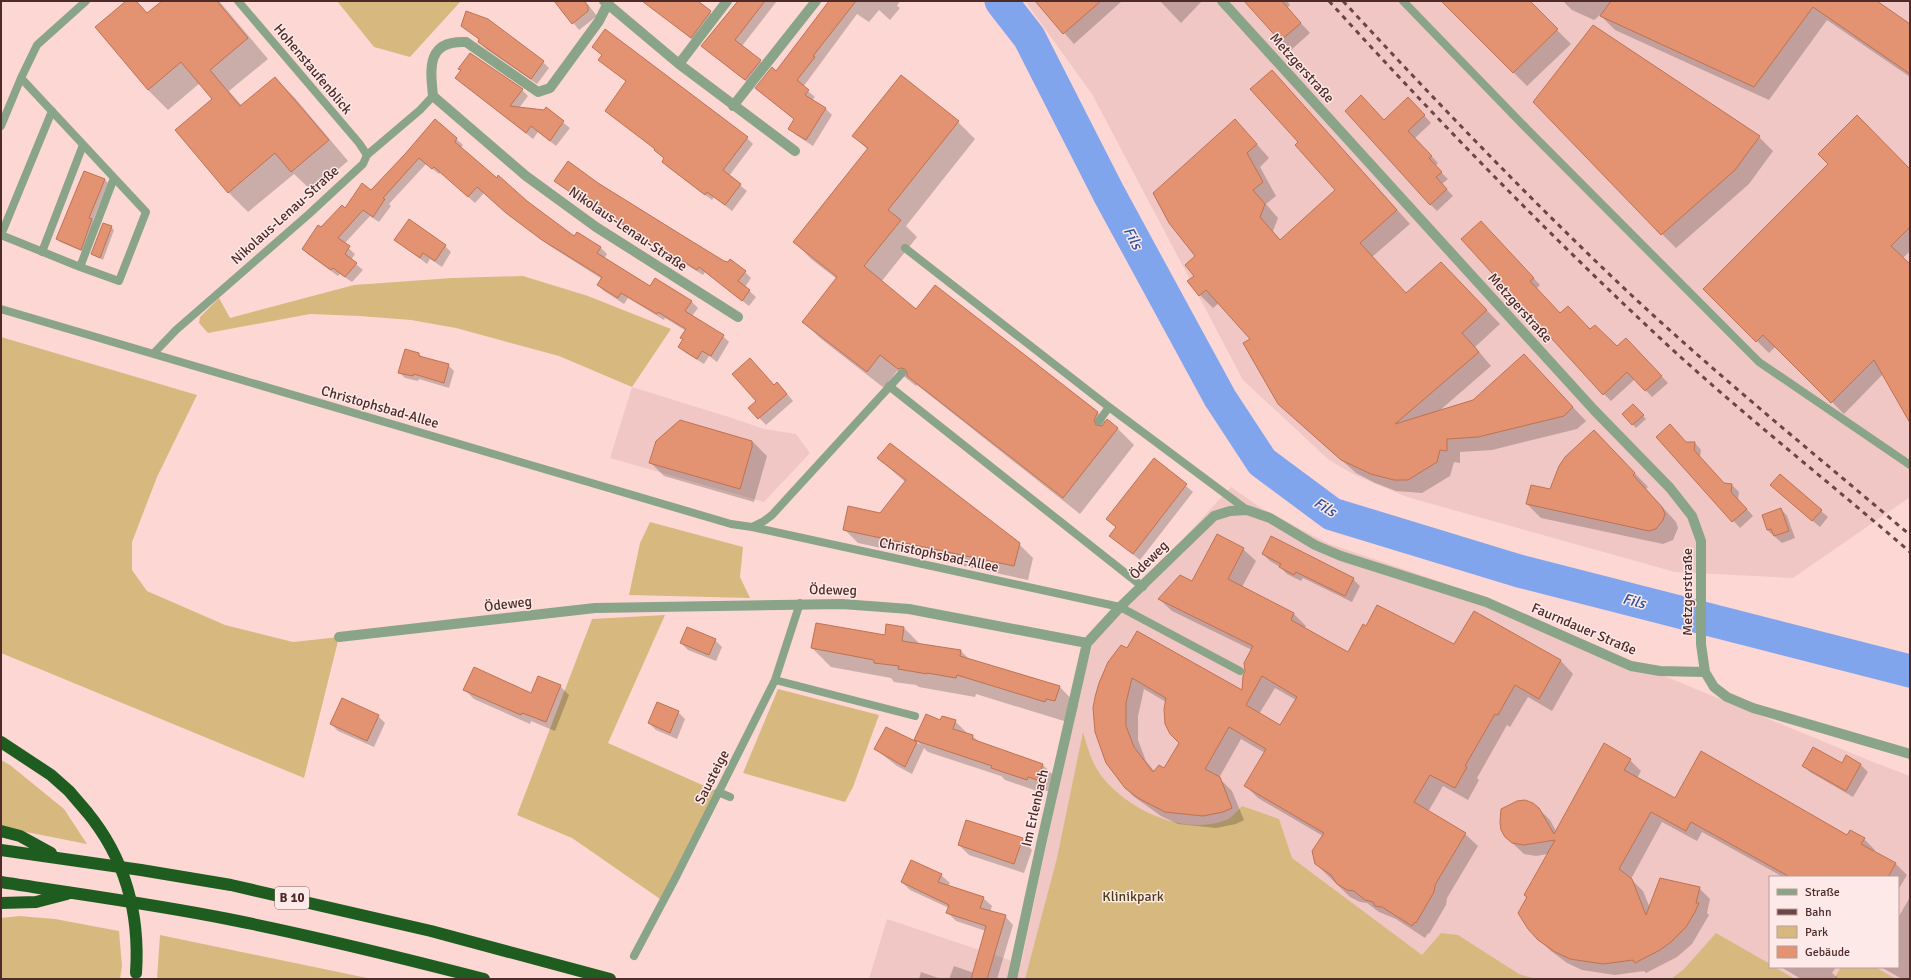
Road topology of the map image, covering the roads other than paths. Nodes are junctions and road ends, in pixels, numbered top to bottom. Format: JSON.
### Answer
{"nodes":[{"id":1,"x":86,"y":1,"type":"edge"},
{"id":2,"x":238,"y":1,"type":"edge"},
{"id":3,"x":727,"y":1,"type":"edge"},
{"id":4,"x":816,"y":1,"type":"edge"},
{"id":5,"x":1222,"y":1,"type":"edge"},
{"id":6,"x":1403,"y":1,"type":"edge"},
{"id":7,"x":607,"y":2,"type":"edge"},
{"id":8,"x":679,"y":64,"type":"junction"},
{"id":9,"x":21,"y":78,"type":"junction"},
{"id":10,"x":433,"y":96,"type":"junction"},
{"id":11,"x":733,"y":106,"type":"junction"},
{"id":12,"x":52,"y":111,"type":"junction"},
{"id":13,"x":1,"y":126,"type":"edge"},
{"id":14,"x":84,"y":145,"type":"junction"},
{"id":15,"x":794,"y":151,"type":"dead end"},
{"id":16,"x":367,"y":155,"type":"junction"},
{"id":17,"x":114,"y":178,"type":"junction"},
{"id":18,"x":1,"y":235,"type":"edge"},
{"id":19,"x":905,"y":248,"type":"dead end"},
{"id":20,"x":42,"y":252,"type":"junction"},
{"id":21,"x":80,"y":267,"type":"junction"},
{"id":22,"x":1,"y":309,"type":"edge"},
{"id":23,"x":738,"y":318,"type":"dead end"},
{"id":24,"x":154,"y":353,"type":"junction"},
{"id":25,"x":902,"y":373,"type":"dead end"},
{"id":26,"x":889,"y":386,"type":"junction"},
{"id":27,"x":1109,"y":407,"type":"junction"},
{"id":28,"x":1099,"y":421,"type":"dead end"},
{"id":29,"x":1910,"y":465,"type":"edge"},
{"id":30,"x":1247,"y":510,"type":"junction"},
{"id":31,"x":1270,"y":518,"type":"joint"},
{"id":32,"x":752,"y":527,"type":"junction"},
{"id":33,"x":1143,"y":587,"type":"junction"},
{"id":34,"x":800,"y":603,"type":"junction"},
{"id":35,"x":1120,"y":607,"type":"junction"},
{"id":36,"x":339,"y":638,"type":"dead end"},
{"id":37,"x":1087,"y":643,"type":"junction"},
{"id":38,"x":1240,"y":671,"type":"dead end"},
{"id":39,"x":1705,"y":672,"type":"junction"},
{"id":40,"x":775,"y":680,"type":"junction"},
{"id":41,"x":915,"y":716,"type":"dead end"},
{"id":42,"x":1,"y":742,"type":"edge"},
{"id":43,"x":1910,"y":754,"type":"edge"},
{"id":44,"x":718,"y":792,"type":"junction"},
{"id":45,"x":730,"y":797,"type":"dead end"},
{"id":46,"x":1,"y":831,"type":"edge"},
{"id":47,"x":1,"y":850,"type":"edge"},
{"id":48,"x":57,"y":857,"type":"junction"},
{"id":49,"x":1,"y":882,"type":"edge"},
{"id":50,"x":71,"y":893,"type":"junction"},
{"id":51,"x":1,"y":903,"type":"edge"},
{"id":52,"x":634,"y":956,"type":"dead end"},
{"id":53,"x":136,"y":976,"type":"edge"},
{"id":54,"x":484,"y":979,"type":"edge"},
{"id":55,"x":610,"y":979,"type":"edge"},
{"id":56,"x":1012,"y":979,"type":"edge"}],
"edges":[{"from":1,"to":9,"type":"lane"},
{"from":2,"to":16,"type":"lane","name":"Hohenstaufenblick"},
{"from":3,"to":8,"type":"street"},
{"from":4,"to":11,"type":"street"},
{"from":5,"to":39,"type":"street","name":"Metzgerstraße"},
{"from":6,"to":29,"type":"lane"},
{"from":7,"to":8,"type":"street"},
{"from":7,"to":10,"type":"street"},
{"from":8,"to":11,"type":"street"},
{"from":9,"to":12,"type":"lane"},
{"from":9,"to":13,"type":"lane"},
{"from":10,"to":16,"type":"lane","name":"Nikolaus-Lenau-Straße"},
{"from":10,"to":23,"type":"street","name":"Nikolaus-Lenau-Straße"},
{"from":11,"to":15,"type":"street"},
{"from":12,"to":14,"type":"lane"},
{"from":12,"to":18,"type":"lane"},
{"from":14,"to":17,"type":"lane"},
{"from":14,"to":20,"type":"lane"},
{"from":16,"to":24,"type":"lane","name":"Nikolaus-Lenau-Straße"},
{"from":17,"to":21,"type":"lane"},
{"from":17,"to":21,"type":"lane"},
{"from":18,"to":20,"type":"lane"},
{"from":19,"to":27,"type":"lane"},
{"from":20,"to":21,"type":"lane"},
{"from":22,"to":24,"type":"lane","name":"Christophsbad-Allee"},
{"from":24,"to":32,"type":"lane","name":"Christophsbad-Allee"},
{"from":25,"to":26,"type":"lane"},
{"from":26,"to":32,"type":"lane"},
{"from":26,"to":33,"type":"lane"},
{"from":27,"to":28,"type":"lane"},
{"from":27,"to":30,"type":"lane"},
{"from":30,"to":31,"type":"street","name":"Ödeweg"},
{"from":30,"to":33,"type":"street","name":"Ödeweg"},
{"from":31,"to":39,"type":"street","name":"Faurndauer Straße"},
{"from":32,"to":35,"type":"lane","name":"Christophsbad-Allee"},
{"from":33,"to":35,"type":"street","name":"Ödeweg"},
{"from":34,"to":36,"type":"street","name":"Ödeweg"},
{"from":34,"to":37,"type":"street","name":"Ödeweg"},
{"from":34,"to":40,"type":"lane","name":"Sausteige"},
{"from":35,"to":37,"type":"street","name":"Ödeweg"},
{"from":35,"to":38,"type":"lane","name":"Christophsbad-Allee"},
{"from":37,"to":56,"type":"street","name":"Im Erlenbach"},
{"from":39,"to":43,"type":"street"},
{"from":40,"to":41,"type":"lane"},
{"from":40,"to":44,"type":"lane","name":"Sausteige"},
{"from":42,"to":53,"type":"highway","bridge":true},
{"from":44,"to":45,"type":"lane"},
{"from":44,"to":52,"type":"lane","name":"Sausteige"},
{"from":46,"to":48,"type":"highway"},
{"from":47,"to":48,"type":"highway","number":"B 10"},
{"from":48,"to":55,"type":"highway","number":"B 10"},
{"from":49,"to":50,"type":"highway","number":"B 10"},
{"from":50,"to":51,"type":"highway","number":"B 10"},
{"from":50,"to":54,"type":"highway","number":"B 10"}]}
